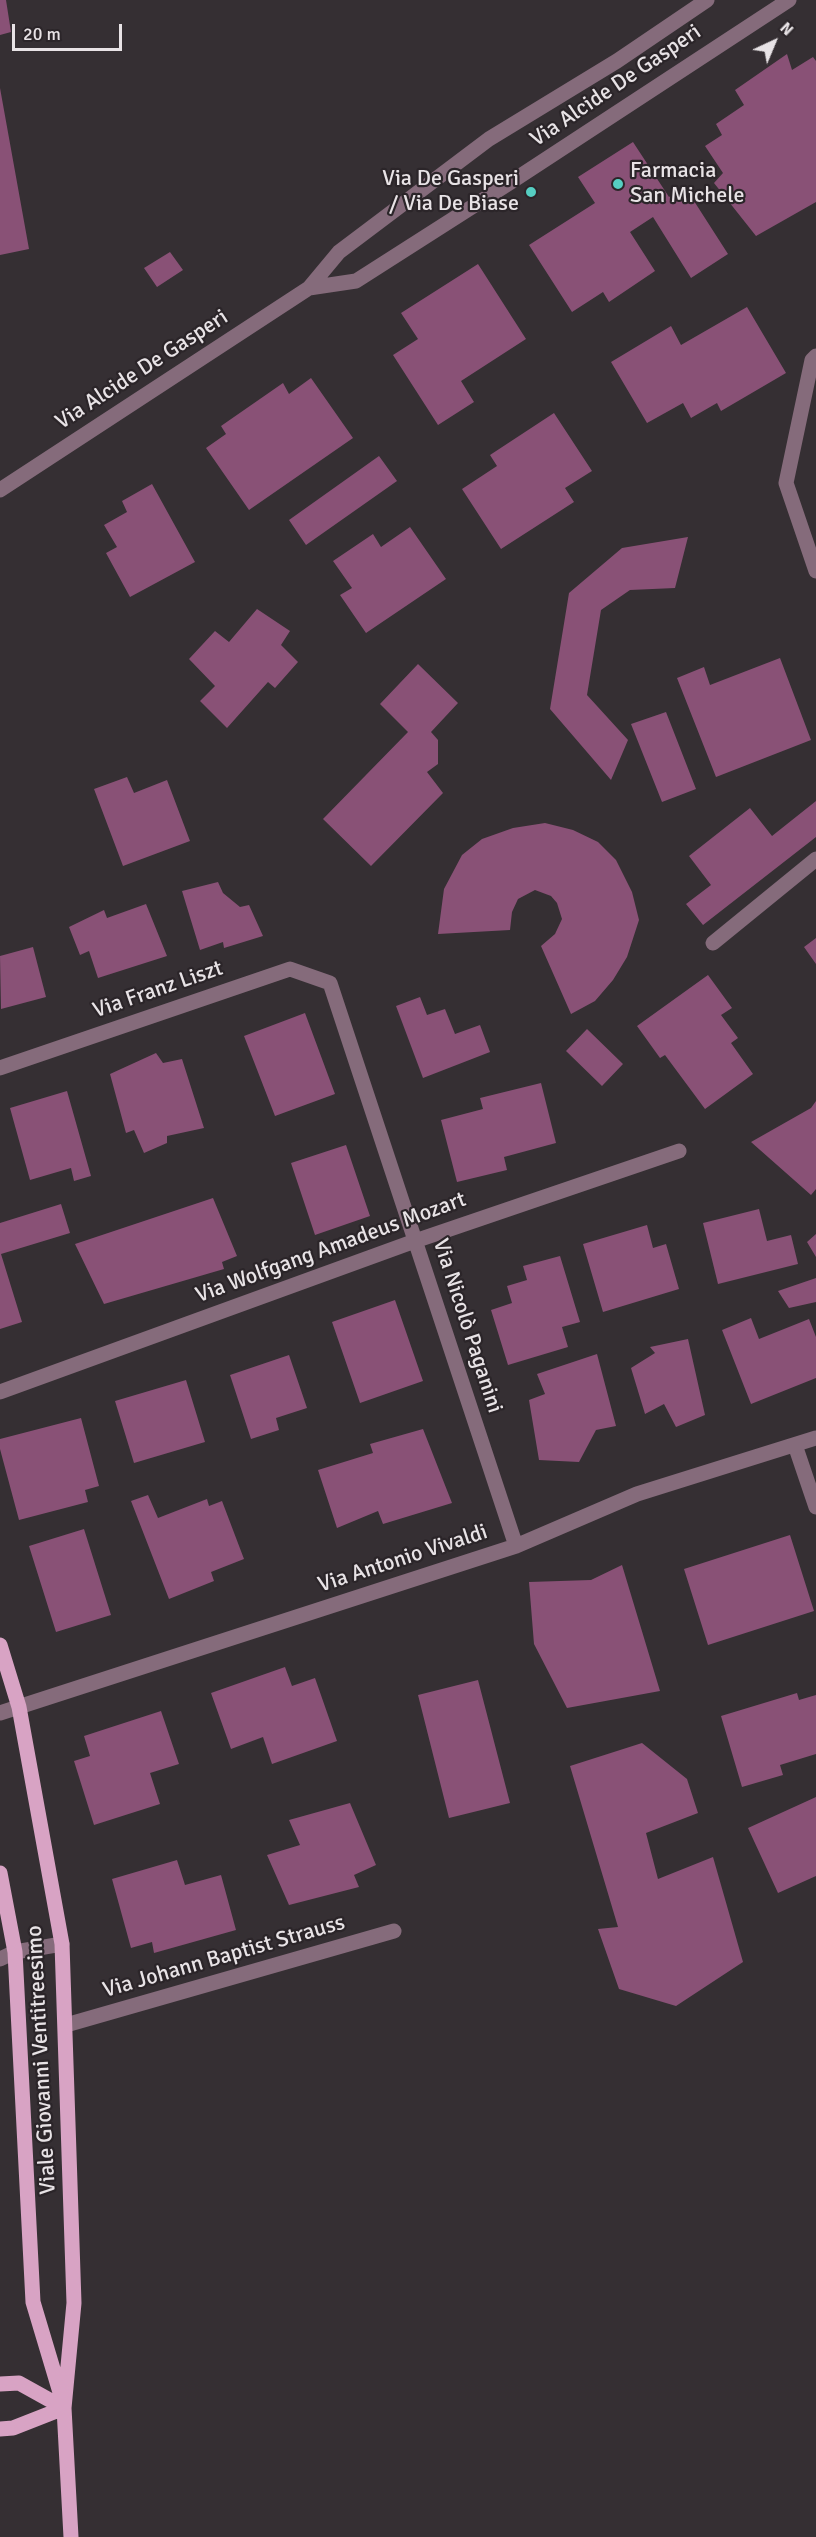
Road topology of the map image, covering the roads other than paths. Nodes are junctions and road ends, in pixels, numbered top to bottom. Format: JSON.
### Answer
{"nodes":[{"id":1,"x":708,"y":0,"type":"edge"},
{"id":2,"x":789,"y":0,"type":"edge"},
{"id":3,"x":309,"y":288,"type":"junction"},
{"id":4,"x":816,"y":356,"type":"edge"},
{"id":5,"x":0,"y":489,"type":"edge"},
{"id":6,"x":816,"y":571,"type":"edge"},
{"id":7,"x":816,"y":859,"type":"edge"},
{"id":8,"x":713,"y":943,"type":"dead end"},
{"id":9,"x":330,"y":984,"type":"joint"},
{"id":10,"x":0,"y":1068,"type":"edge"},
{"id":11,"x":679,"y":1151,"type":"dead end"},
{"id":12,"x":415,"y":1241,"type":"junction"},
{"id":13,"x":0,"y":1392,"type":"edge"},
{"id":14,"x":816,"y":1438,"type":"edge"},
{"id":15,"x":795,"y":1445,"type":"junction"},
{"id":16,"x":816,"y":1507,"type":"edge"},
{"id":17,"x":516,"y":1546,"type":"junction"},
{"id":18,"x":0,"y":1645,"type":"edge"},
{"id":19,"x":19,"y":1707,"type":"junction"},
{"id":20,"x":0,"y":1713,"type":"edge"},
{"id":21,"x":0,"y":1873,"type":"edge"},
{"id":22,"x":394,"y":1931,"type":"dead end"},
{"id":23,"x":62,"y":1944,"type":"junction"},
{"id":24,"x":15,"y":1952,"type":"junction"},
{"id":25,"x":0,"y":1959,"type":"edge"},
{"id":26,"x":66,"y":2025,"type":"junction"},
{"id":27,"x":0,"y":2385,"type":"edge"},
{"id":28,"x":64,"y":2408,"type":"junction"},
{"id":29,"x":0,"y":2429,"type":"edge"},
{"id":30,"x":71,"y":2537,"type":"edge"}],
"edges":[{"from":1,"to":3,"type":"street","name":"Via Alcide De Gasperi"},
{"from":2,"to":3,"type":"street","name":"Via Alcide De Gasperi"},
{"from":3,"to":5,"type":"street","name":"Via Alcide De Gasperi"},
{"from":4,"to":6,"type":"street"},
{"from":7,"to":8,"type":"street"},
{"from":9,"to":10,"type":"street","name":"Via Franz Liszt"},
{"from":9,"to":12,"type":"street","name":"Via Nicolò Paganini"},
{"from":11,"to":12,"type":"street","name":"Via Wolfgang Amadeus Mozart"},
{"from":12,"to":13,"type":"street","name":"Via Wolfgang Amadeus Mozart"},
{"from":12,"to":17,"type":"street","name":"Via Nicolò Paganini"},
{"from":14,"to":15,"type":"street","name":"Via Antonio Vivaldi"},
{"from":15,"to":16,"type":"street"},
{"from":15,"to":17,"type":"street","name":"Via Antonio Vivaldi"},
{"from":17,"to":19,"type":"street","name":"Via Antonio Vivaldi"},
{"from":18,"to":19,"type":"main road","name":"Viale Giovanni Ventitreesimo"},
{"from":19,"to":20,"type":"street","name":"Via Antonio Vivaldi"},
{"from":19,"to":23,"type":"main road","name":"Viale Giovanni Ventitreesimo"},
{"from":21,"to":24,"type":"main road","name":"Viale Giovanni Ventitreesimo"},
{"from":22,"to":26,"type":"street","name":"Via Johann Baptist Strauss"},
{"from":23,"to":24,"type":"street"},
{"from":23,"to":26,"type":"main road","name":"Viale Giovanni Ventitreesimo"},
{"from":24,"to":25,"type":"street"},
{"from":24,"to":28,"type":"main road","name":"Viale Giovanni Ventitreesimo"},
{"from":26,"to":28,"type":"main road","name":"Viale Giovanni Ventitreesimo"},
{"from":27,"to":28,"type":"main road"},
{"from":28,"to":29,"type":"main road"},
{"from":28,"to":30,"type":"main road","name":"Viale Giovanni Ventitreesimo"}]}
